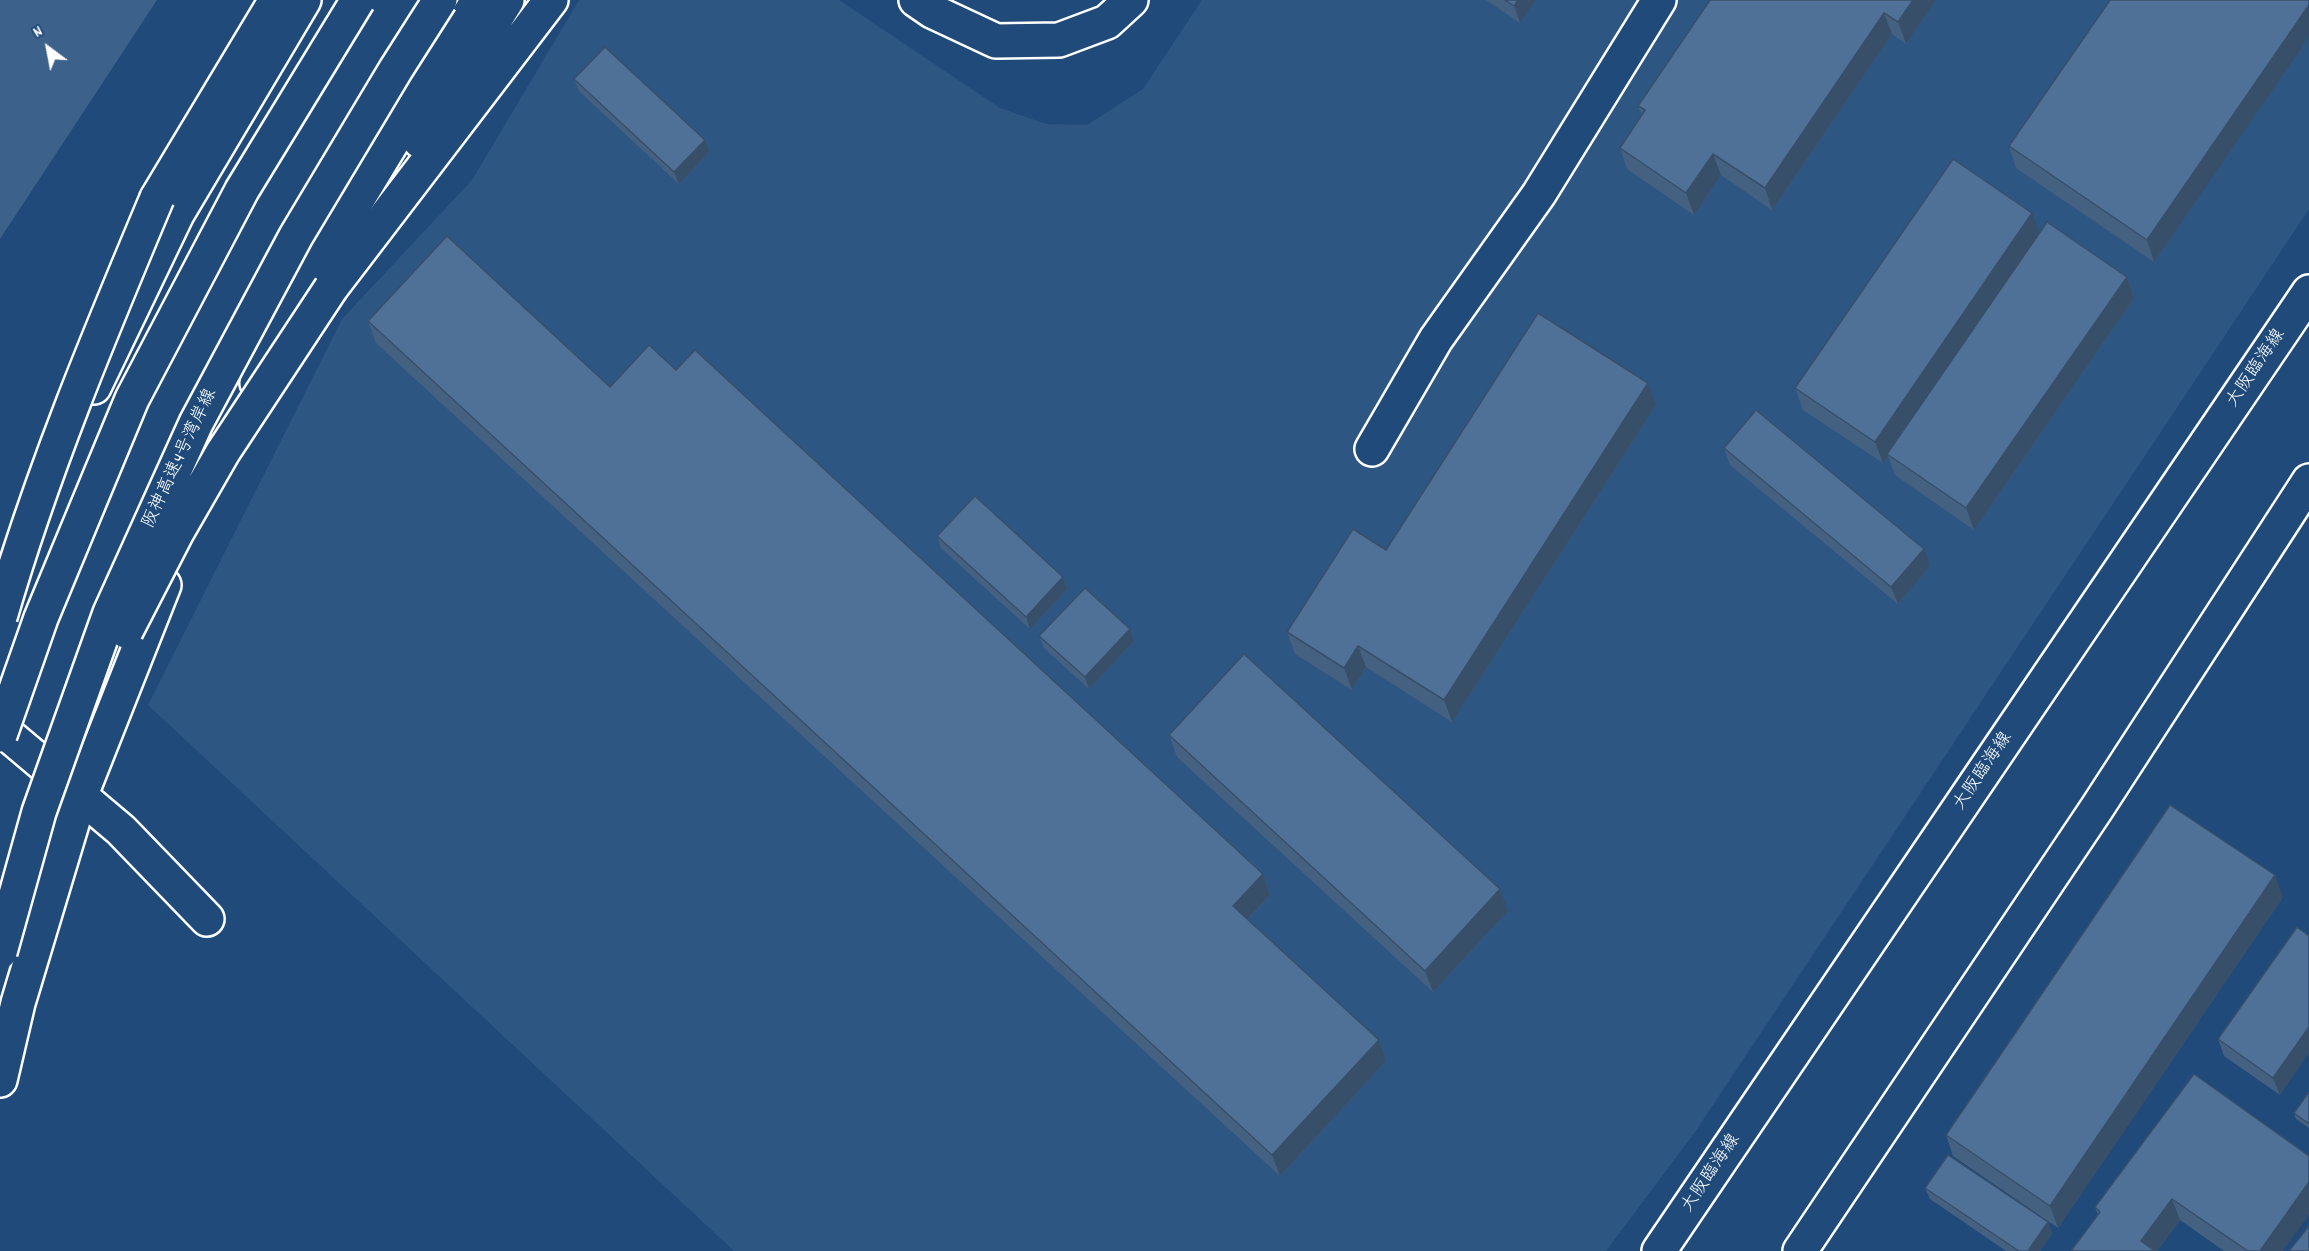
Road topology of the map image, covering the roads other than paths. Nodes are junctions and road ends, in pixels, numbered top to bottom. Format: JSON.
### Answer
{"nodes":[{"id":1,"x":254,"y":0,"type":"edge"},
{"id":2,"x":276,"y":0,"type":"edge"},
{"id":3,"x":304,"y":0,"type":"edge"},
{"id":4,"x":358,"y":0,"type":"edge"},
{"id":5,"x":440,"y":0,"type":"edge"},
{"id":6,"x":478,"y":0,"type":"edge"},
{"id":7,"x":507,"y":0,"type":"edge"},
{"id":8,"x":551,"y":0,"type":"edge"},
{"id":9,"x":916,"y":0,"type":"edge"},
{"id":10,"x":1131,"y":0,"type":"edge"},
{"id":11,"x":1659,"y":0,"type":"edge"},
{"id":12,"x":157,"y":198,"type":"junction"},
{"id":13,"x":331,"y":288,"type":"junction"},
{"id":14,"x":2309,"y":292,"type":"edge"},
{"id":15,"x":1372,"y":449,"type":"dead end"},
{"id":16,"x":2309,"y":481,"type":"edge"},
{"id":17,"x":0,"y":606,"type":"edge"},
{"id":18,"x":0,"y":617,"type":"edge"},
{"id":19,"x":0,"y":729,"type":"edge"},
{"id":20,"x":0,"y":735,"type":"edge"},
{"id":21,"x":80,"y":797,"type":"junction"},
{"id":22,"x":207,"y":919,"type":"dead end"},
{"id":23,"x":0,"y":952,"type":"edge"},
{"id":24,"x":0,"y":971,"type":"edge"},
{"id":25,"x":0,"y":1080,"type":"edge"},
{"id":26,"x":1659,"y":1251,"type":"edge"},
{"id":27,"x":1800,"y":1251,"type":"edge"}],
"edges":[{"from":1,"to":12,"type":"main road"},
{"from":2,"to":12,"type":"main road"},
{"from":3,"to":17,"type":"main road"},
{"from":4,"to":20,"type":"main road","bridge":true},
{"from":5,"to":23,"type":"main road","name":"阪神高速4号湾岸線","bridge":true},
{"from":6,"to":21,"type":"main road"},
{"from":7,"to":13,"type":"main road"},
{"from":8,"to":13,"type":"main road"},
{"from":9,"to":10,"type":"main road"},
{"from":11,"to":15,"type":"main road"},
{"from":12,"to":18,"type":"main road","bridge":true},
{"from":13,"to":24,"type":"main road","bridge":true},
{"from":14,"to":26,"type":"main road","name":"大阪臨海線"},
{"from":16,"to":27,"type":"main road"},
{"from":19,"to":21,"type":"main road"},
{"from":21,"to":22,"type":"main road"},
{"from":21,"to":25,"type":"main road"}]}
